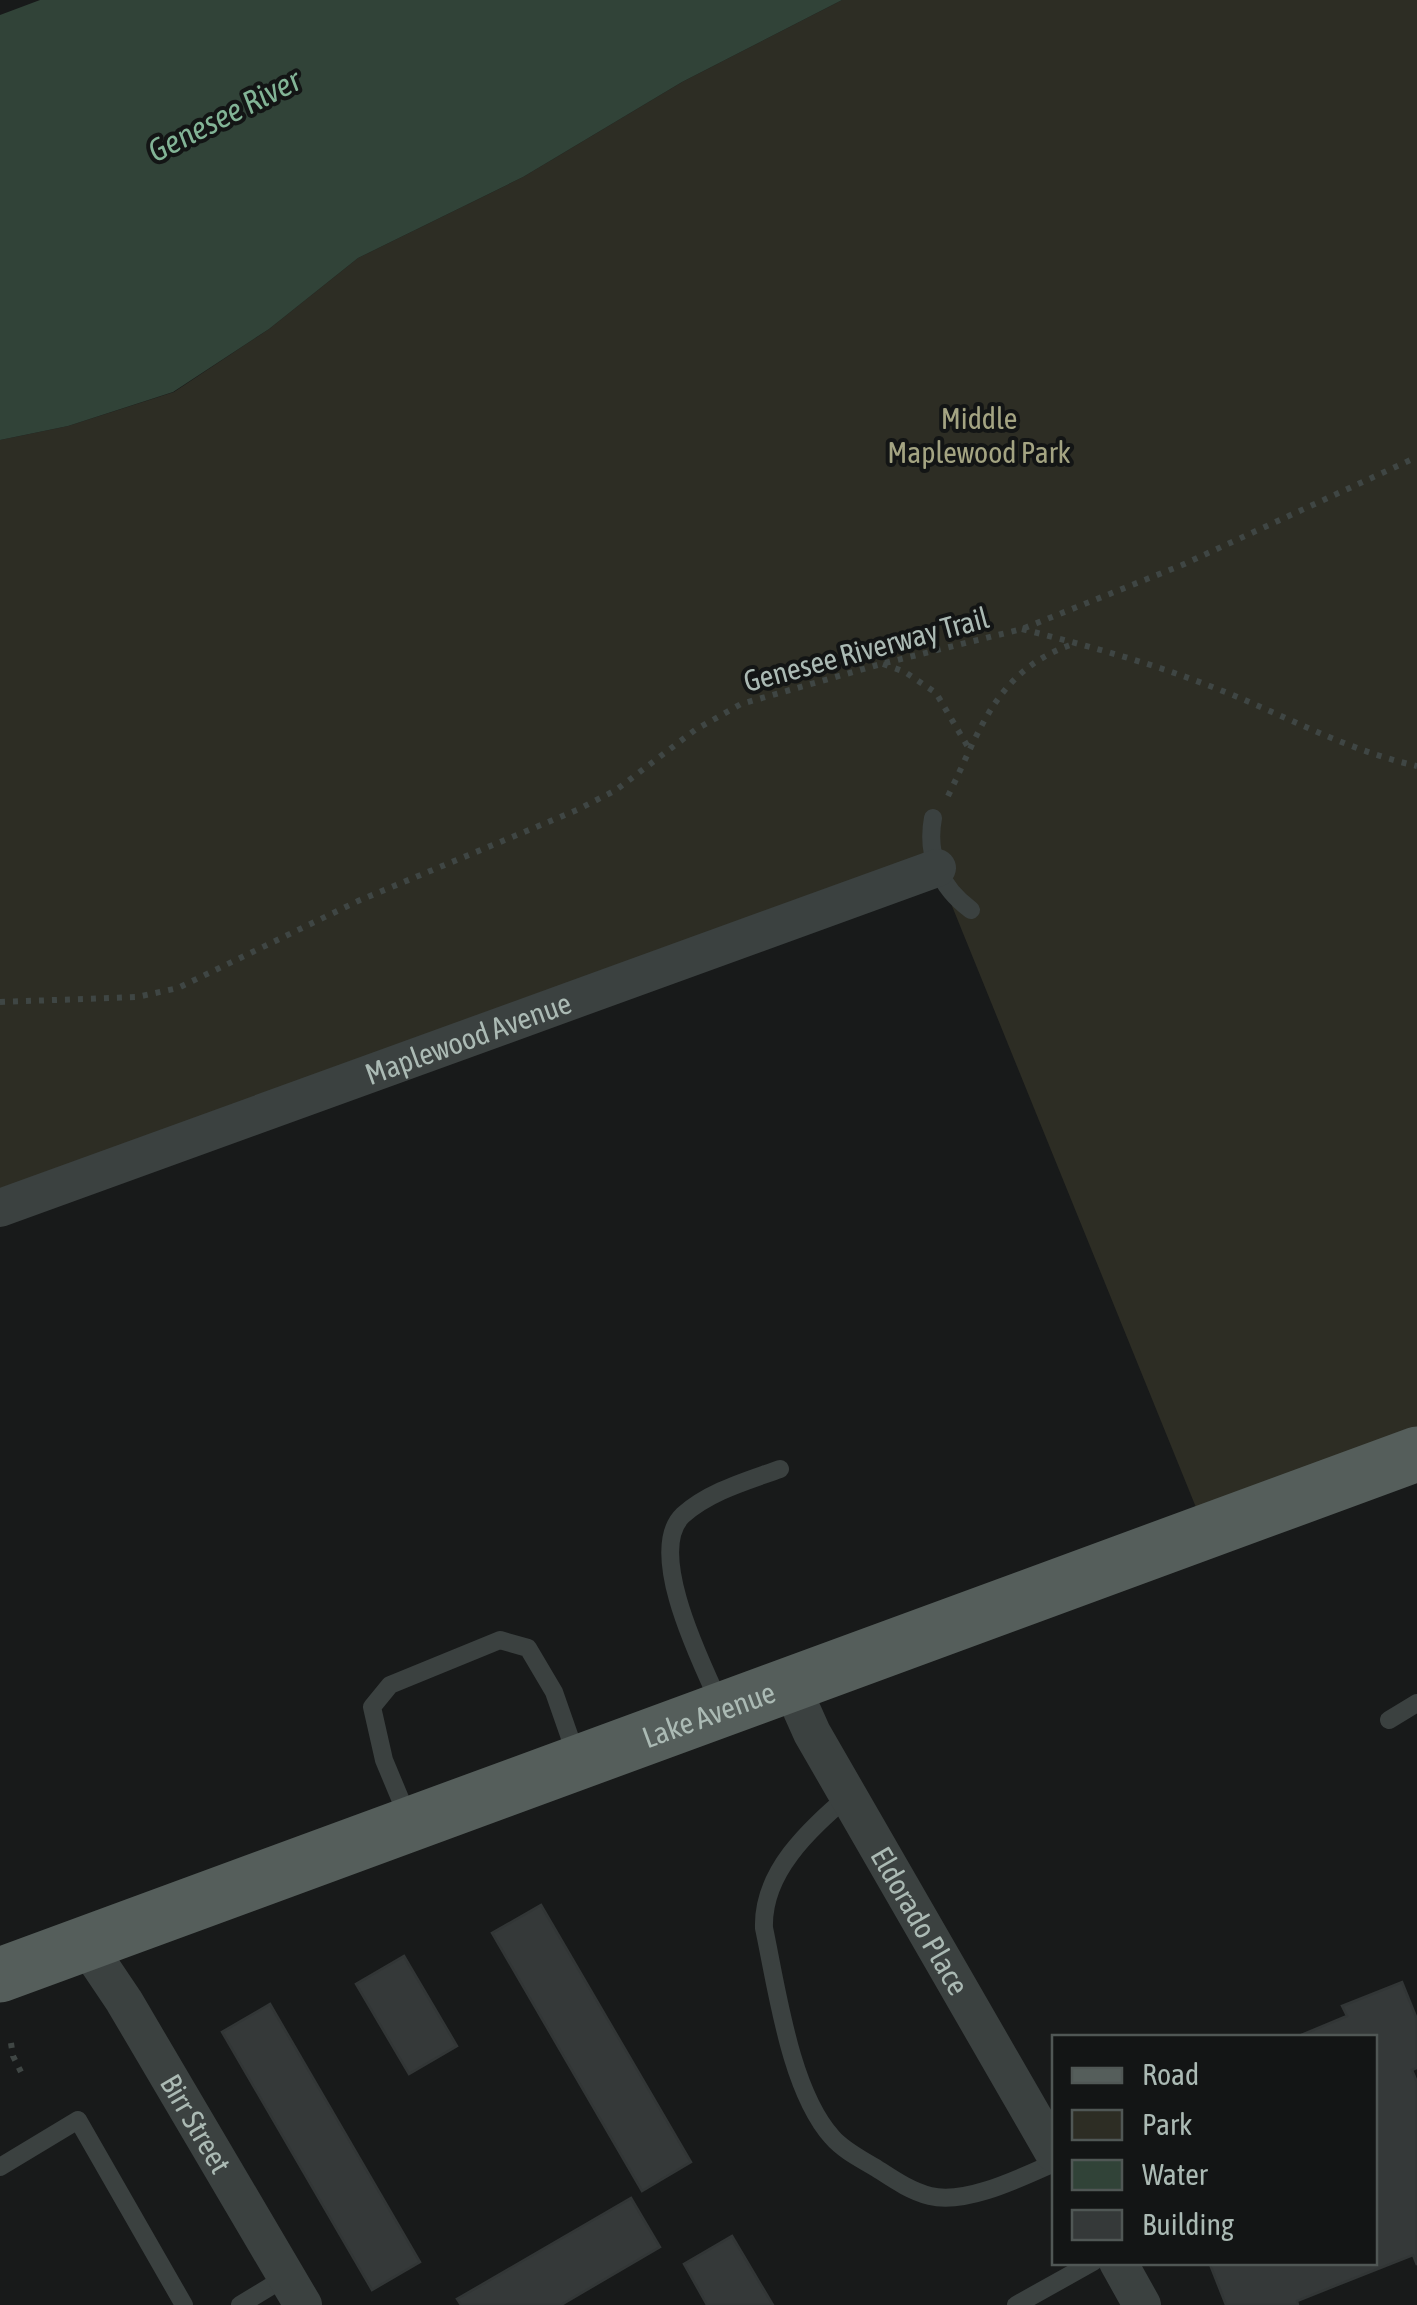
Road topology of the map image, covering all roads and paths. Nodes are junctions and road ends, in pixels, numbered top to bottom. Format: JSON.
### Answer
{"nodes":[{"id":1,"x":1417,"y":457,"type":"edge"},
{"id":2,"x":1022,"y":629,"type":"junction"},
{"id":3,"x":1076,"y":643,"type":"junction"},
{"id":4,"x":881,"y":664,"type":"junction"},
{"id":5,"x":968,"y":747,"type":"junction"},
{"id":6,"x":1417,"y":766,"type":"edge"},
{"id":7,"x":934,"y":818,"type":"joint"},
{"id":8,"x":937,"y":868,"type":"junction"},
{"id":9,"x":971,"y":910,"type":"dead end"},
{"id":10,"x":0,"y":1002,"type":"edge"},
{"id":11,"x":0,"y":1208,"type":"edge"},
{"id":12,"x":1417,"y":1454,"type":"edge"},
{"id":13,"x":780,"y":1469,"type":"dead end"},
{"id":14,"x":791,"y":1686,"type":"junction"},
{"id":15,"x":1417,"y":1704,"type":"edge"},
{"id":16,"x":722,"y":1710,"type":"junction"},
{"id":17,"x":1389,"y":1720,"type":"dead end"},
{"id":18,"x":578,"y":1761,"type":"junction"},
{"id":19,"x":848,"y":1796,"type":"junction"},
{"id":20,"x":411,"y":1825,"type":"junction"},
{"id":21,"x":85,"y":1943,"type":"junction"},
{"id":22,"x":0,"y":1975,"type":"edge"},
{"id":23,"x":11,"y":2043,"type":"dead end"},
{"id":24,"x":21,"y":2072,"type":"dead end"},
{"id":25,"x":1052,"y":2150,"type":"edge"},
{"id":26,"x":1052,"y":2164,"type":"edge"},
{"id":27,"x":0,"y":2167,"type":"edge"},
{"id":28,"x":1088,"y":2265,"type":"edge"},
{"id":29,"x":1120,"y":2265,"type":"edge"},
{"id":30,"x":295,"y":2291,"type":"edge"},
{"id":31,"x":184,"y":2305,"type":"edge"},
{"id":32,"x":240,"y":2305,"type":"edge"},
{"id":33,"x":1016,"y":2305,"type":"edge"},
{"id":34,"x":1142,"y":2305,"type":"edge"}],
"edges":[{"from":1,"to":2,"type":"path","name":"Genesee Riverway Trail"},
{"from":2,"to":3,"type":"path"},
{"from":2,"to":4,"type":"path","name":"Genesee Riverway Trail"},
{"from":3,"to":5,"type":"path"},
{"from":3,"to":6,"type":"path"},
{"from":4,"to":5,"type":"path"},
{"from":4,"to":10,"type":"path","name":"Genesee Riverway Trail"},
{"from":5,"to":7,"type":"path"},
{"from":7,"to":8,"type":"lane"},
{"from":8,"to":9,"type":"lane"},
{"from":8,"to":11,"type":"street","name":"Maplewood Avenue"},
{"from":12,"to":14,"type":"main road","name":"Lake Avenue"},
{"from":13,"to":16,"type":"lane"},
{"from":14,"to":16,"type":"main road","name":"Lake Avenue"},
{"from":14,"to":19,"type":"street","name":"Eldorado Place"},
{"from":15,"to":17,"type":"lane"},
{"from":16,"to":18,"type":"main road","name":"Lake Avenue"},
{"from":18,"to":20,"type":"main road","name":"Lake Avenue"},
{"from":18,"to":20,"type":"lane"},
{"from":19,"to":25,"type":"street","name":"Eldorado Place"},
{"from":19,"to":26,"type":"lane"},
{"from":20,"to":21,"type":"main road","name":"Lake Avenue"},
{"from":21,"to":22,"type":"main road","name":"Lake Avenue"},
{"from":21,"to":30,"type":"street","name":"Birr Street"},
{"from":23,"to":24,"type":"path"},
{"from":27,"to":31,"type":"lane"},
{"from":28,"to":33,"type":"lane"},
{"from":29,"to":34,"type":"street"},
{"from":30,"to":32,"type":"lane"}]}
